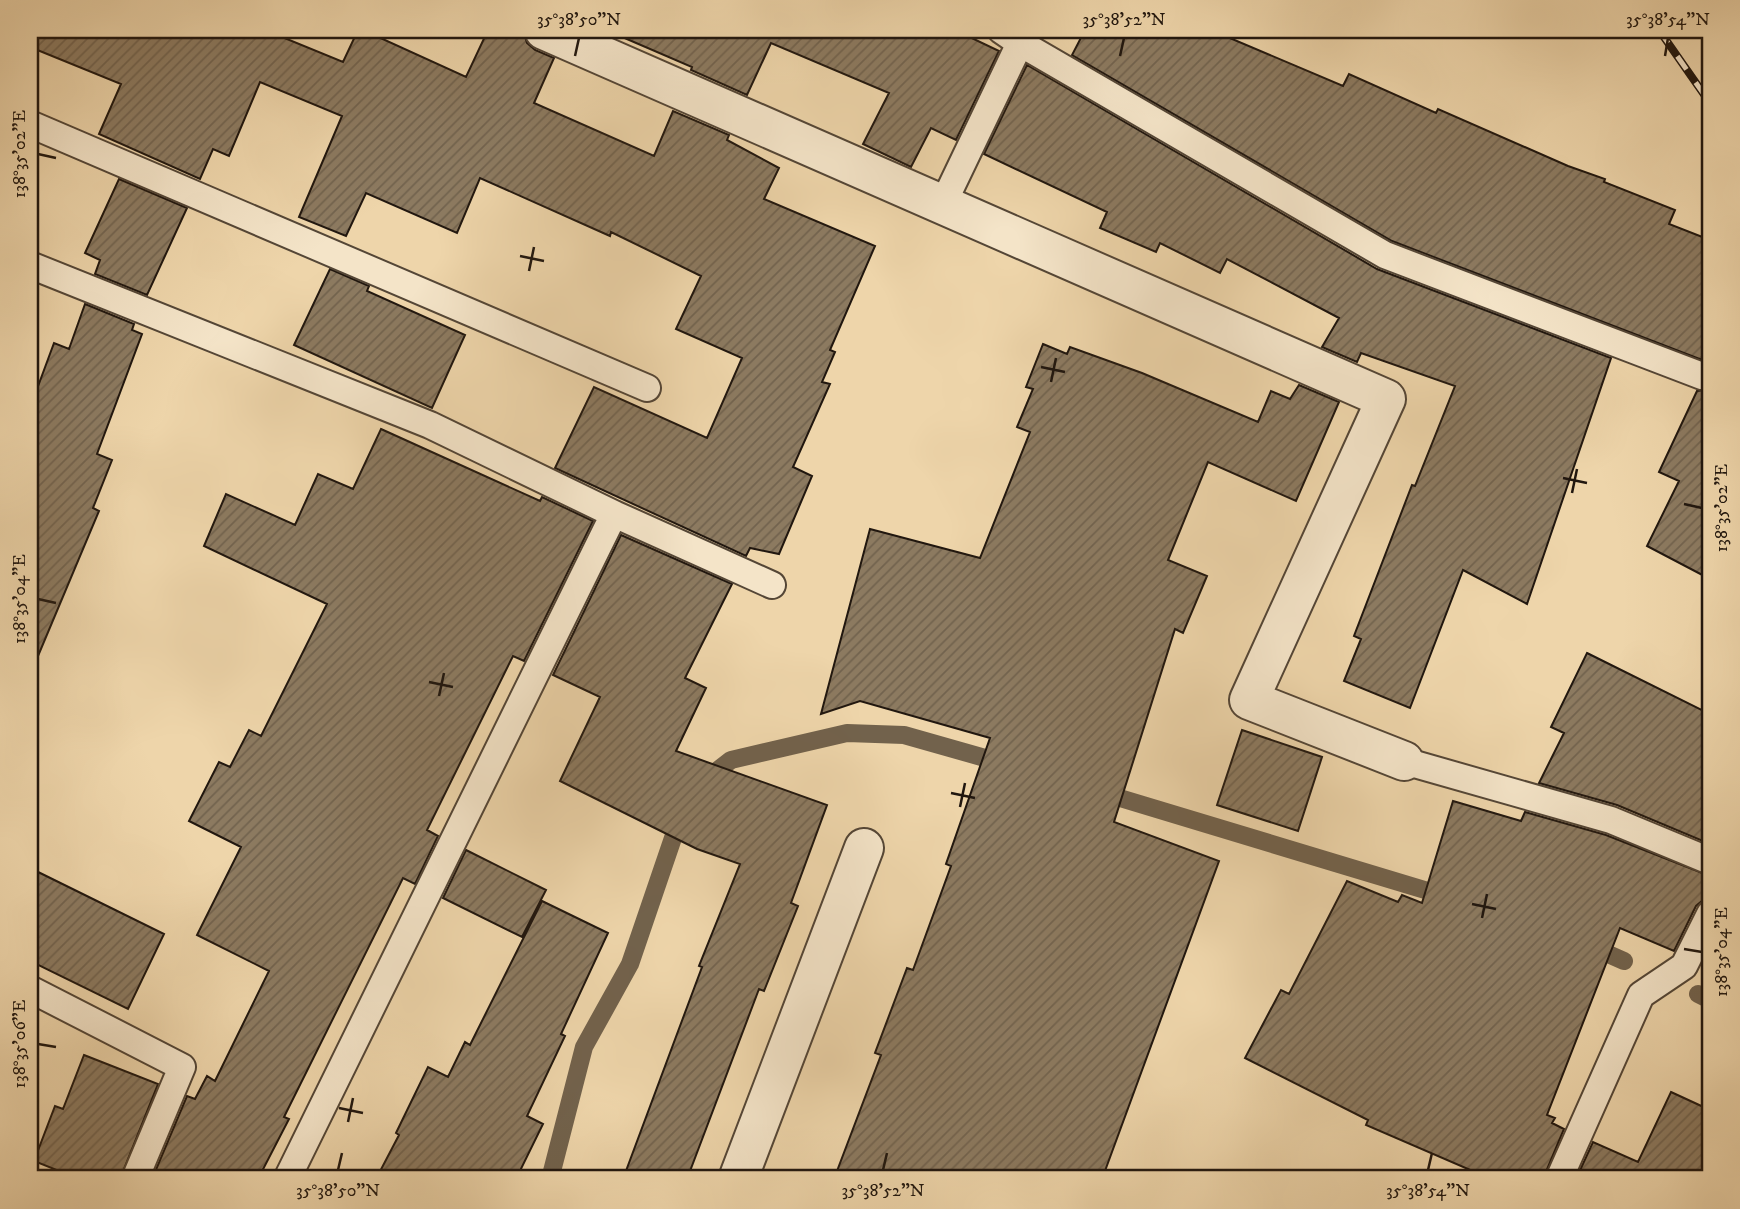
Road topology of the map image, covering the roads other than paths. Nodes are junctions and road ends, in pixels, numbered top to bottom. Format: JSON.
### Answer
{"nodes":[{"id":1,"x":544,"y":30,"type":"edge"},
{"id":2,"x":1011,"y":36,"type":"edge"},
{"id":3,"x":30,"y":124,"type":"edge"},
{"id":4,"x":942,"y":206,"type":"junction"},
{"id":5,"x":30,"y":264,"type":"edge"},
{"id":6,"x":1702,"y":376,"type":"dead end"},
{"id":7,"x":647,"y":388,"type":"dead end"},
{"id":8,"x":614,"y":514,"type":"junction"},
{"id":9,"x":772,"y":585,"type":"dead end"},
{"id":10,"x":1404,"y":761,"type":"joint"},
{"id":11,"x":864,"y":848,"type":"dead end"},
{"id":12,"x":1710,"y":860,"type":"edge"},
{"id":13,"x":1710,"y":914,"type":"edge"},
{"id":14,"x":30,"y":989,"type":"edge"},
{"id":15,"x":135,"y":1179,"type":"edge"},
{"id":16,"x":287,"y":1179,"type":"edge"},
{"id":17,"x":738,"y":1179,"type":"edge"},
{"id":18,"x":1559,"y":1179,"type":"edge"}],
"edges":[{"from":1,"to":4,"type":"street"},
{"from":2,"to":4,"type":"lane"},
{"from":2,"to":6,"type":"lane"},
{"from":3,"to":7,"type":"lane"},
{"from":4,"to":10,"type":"street"},
{"from":5,"to":8,"type":"lane"},
{"from":8,"to":9,"type":"lane"},
{"from":8,"to":16,"type":"lane"},
{"from":10,"to":12,"type":"lane"},
{"from":11,"to":17,"type":"street"},
{"from":13,"to":18,"type":"lane"},
{"from":14,"to":15,"type":"lane"}]}
